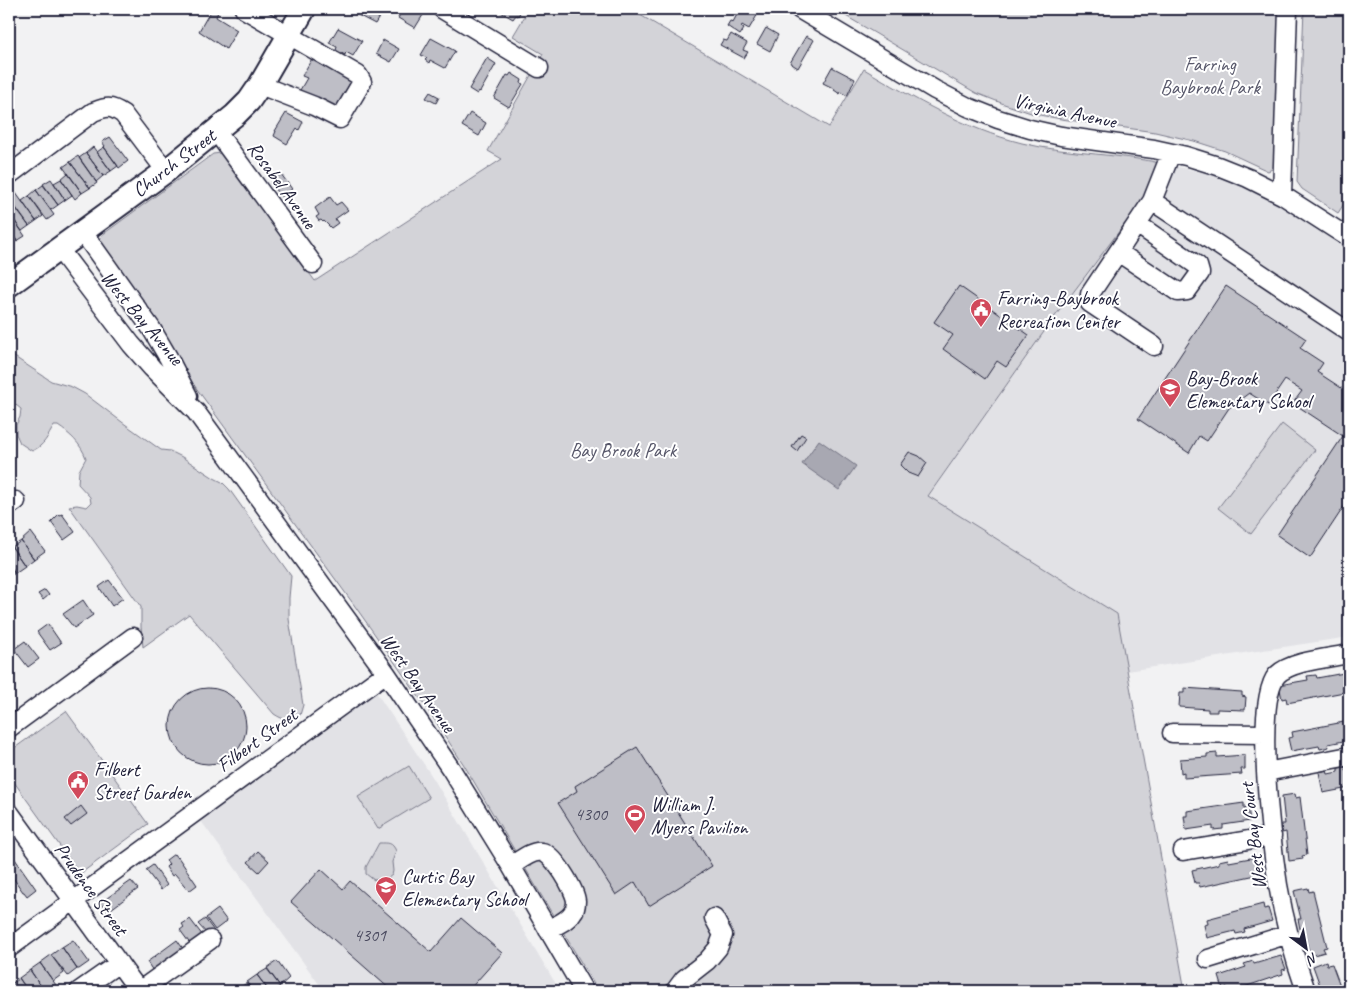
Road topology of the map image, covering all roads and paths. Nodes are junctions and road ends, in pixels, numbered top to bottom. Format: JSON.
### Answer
{"nodes":[{"id":1,"x":244,"y":9,"type":"edge"},
{"id":2,"x":304,"y":9,"type":"edge"},
{"id":3,"x":442,"y":9,"type":"edge"},
{"id":4,"x":799,"y":9,"type":"edge"},
{"id":5,"x":1288,"y":9,"type":"edge"},
{"id":6,"x":289,"y":36,"type":"junction"},
{"id":7,"x":540,"y":68,"type":"dead end"},
{"id":8,"x":260,"y":85,"type":"junction"},
{"id":9,"x":216,"y":131,"type":"junction"},
{"id":10,"x":1171,"y":153,"type":"junction"},
{"id":11,"x":166,"y":171,"type":"junction"},
{"id":12,"x":9,"y":175,"type":"edge"},
{"id":13,"x":1282,"y":196,"type":"junction"},
{"id":14,"x":1152,"y":201,"type":"junction"},
{"id":15,"x":1137,"y":224,"type":"junction"},
{"id":16,"x":82,"y":232,"type":"junction"},
{"id":17,"x":1349,"y":238,"type":"edge"},
{"id":18,"x":59,"y":248,"type":"junction"},
{"id":19,"x":1118,"y":252,"type":"junction"},
{"id":20,"x":313,"y":264,"type":"dead end"},
{"id":21,"x":9,"y":285,"type":"edge"},
{"id":22,"x":1349,"y":332,"type":"edge"},
{"id":23,"x":1154,"y":346,"type":"dead end"},
{"id":24,"x":196,"y":412,"type":"junction"},
{"id":25,"x":133,"y":637,"type":"dead end"},
{"id":26,"x":1349,"y":654,"type":"edge"},
{"id":27,"x":386,"y":673,"type":"junction"},
{"id":28,"x":9,"y":728,"type":"edge"},
{"id":29,"x":1172,"y":733,"type":"dead end"},
{"id":30,"x":1265,"y":734,"type":"junction"},
{"id":31,"x":1349,"y":756,"type":"edge"},
{"id":32,"x":1266,"y":772,"type":"junction"},
{"id":33,"x":9,"y":812,"type":"edge"},
{"id":34,"x":14,"y":831,"type":"edge"},
{"id":35,"x":1272,"y":836,"type":"junction"},
{"id":36,"x":1184,"y":851,"type":"dead end"},
{"id":37,"x":511,"y":866,"type":"junction"},
{"id":38,"x":73,"y":900,"type":"junction"},
{"id":39,"x":714,"y":918,"type":"dead end"},
{"id":40,"x":548,"y":930,"type":"junction"},
{"id":41,"x":1289,"y":934,"type":"junction"},
{"id":42,"x":210,"y":940,"type":"dead end"},
{"id":43,"x":9,"y":948,"type":"edge"},
{"id":44,"x":1208,"y":959,"type":"dead end"},
{"id":45,"x":119,"y":963,"type":"junction"},
{"id":46,"x":79,"y":991,"type":"edge"},
{"id":47,"x":139,"y":991,"type":"edge"},
{"id":48,"x":584,"y":991,"type":"edge"},
{"id":49,"x":675,"y":991,"type":"edge"},
{"id":50,"x":1306,"y":991,"type":"edge"}],
"edges":[{"from":1,"to":6,"type":"street"},
{"from":2,"to":6,"type":"main road","name":"Church Street"},
{"from":3,"to":7,"type":"street"},
{"from":4,"to":10,"type":"street","name":"Virginia Avenue"},
{"from":5,"to":13,"type":"street"},
{"from":6,"to":8,"type":"main road","name":"Church Street"},
{"from":6,"to":8,"type":"street"},
{"from":8,"to":9,"type":"main road","name":"Church Street"},
{"from":9,"to":11,"type":"main road","name":"Church Street"},
{"from":9,"to":20,"type":"street","name":"Rosabel Avenue"},
{"from":10,"to":13,"type":"street","name":"Virginia Avenue"},
{"from":10,"to":14,"type":"street"},
{"from":11,"to":12,"type":"street"},
{"from":11,"to":16,"type":"main road","name":"Church Street"},
{"from":13,"to":17,"type":"street","name":"Virginia Avenue"},
{"from":14,"to":15,"type":"street"},
{"from":14,"to":22,"type":"street"},
{"from":15,"to":19,"type":"street"},
{"from":15,"to":19,"type":"street"},
{"from":16,"to":18,"type":"main road","name":"Church Street"},
{"from":16,"to":24,"type":"street","name":"West Bay Avenue"},
{"from":18,"to":21,"type":"main road","name":"Church Street"},
{"from":18,"to":24,"type":"street","name":"West Bay Avenue"},
{"from":19,"to":23,"type":"street"},
{"from":24,"to":27,"type":"street","name":"West Bay Avenue"},
{"from":25,"to":28,"type":"street"},
{"from":26,"to":30,"type":"street","name":"West Bay Court"},
{"from":27,"to":37,"type":"street","name":"West Bay Avenue"},
{"from":27,"to":38,"type":"street","name":"Filbert Street"},
{"from":29,"to":30,"type":"street"},
{"from":30,"to":32,"type":"street","name":"West Bay Court"},
{"from":31,"to":32,"type":"street"},
{"from":32,"to":35,"type":"street","name":"West Bay Court"},
{"from":33,"to":34,"type":"street","name":"Prudence Street"},
{"from":34,"to":38,"type":"street","name":"Prudence Street"},
{"from":35,"to":36,"type":"street"},
{"from":35,"to":41,"type":"street","name":"West Bay Court"},
{"from":37,"to":40,"type":"street","name":"West Bay Avenue"},
{"from":37,"to":40,"type":"street"},
{"from":38,"to":43,"type":"street","name":"Filbert Street"},
{"from":38,"to":45,"type":"street","name":"Prudence Street"},
{"from":39,"to":49,"type":"street"},
{"from":40,"to":48,"type":"street","name":"West Bay Avenue"},
{"from":41,"to":44,"type":"street"},
{"from":41,"to":50,"type":"street","name":"West Bay Court"},
{"from":42,"to":47,"type":"street"},
{"from":45,"to":46,"type":"street"},
{"from":45,"to":47,"type":"street","name":"Prudence Street"}]}
